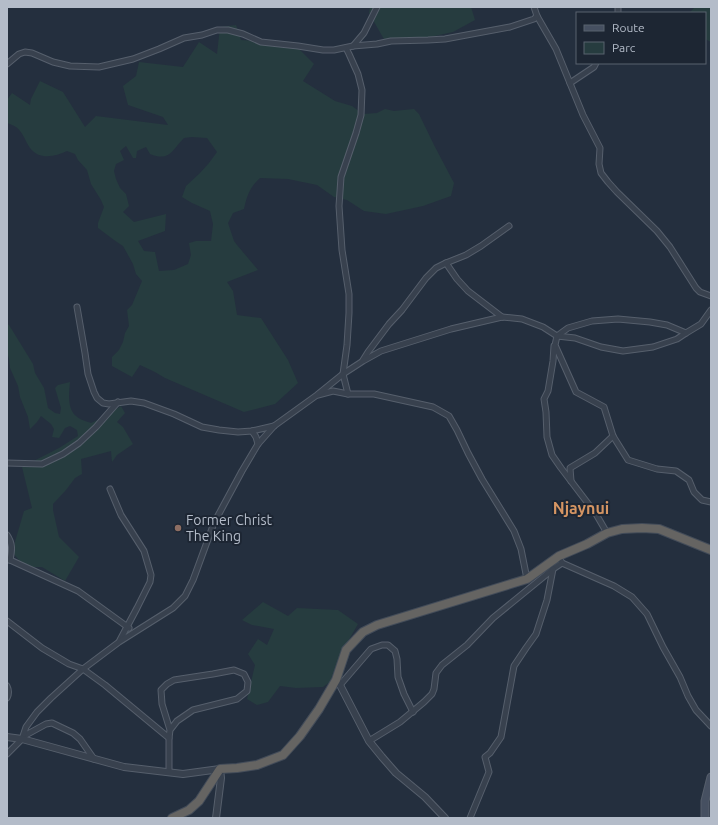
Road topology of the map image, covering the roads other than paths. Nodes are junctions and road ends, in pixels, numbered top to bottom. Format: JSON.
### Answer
{"nodes":[{"id":1,"x":377,"y":7,"type":"edge"},
{"id":2,"x":534,"y":7,"type":"edge"},
{"id":3,"x":537,"y":16,"type":"junction"},
{"id":4,"x":353,"y":46,"type":"junction"},
{"id":5,"x":346,"y":48,"type":"junction"},
{"id":6,"x":7,"y":64,"type":"edge"},
{"id":7,"x":596,"y":64,"type":"edge"},
{"id":8,"x":570,"y":83,"type":"junction"},
{"id":9,"x":509,"y":226,"type":"dead end"},
{"id":10,"x":446,"y":263,"type":"junction"},
{"id":11,"x":711,"y":296,"type":"edge"},
{"id":12,"x":77,"y":307,"type":"dead end"},
{"id":13,"x":711,"y":310,"type":"edge"},
{"id":14,"x":502,"y":316,"type":"junction"},
{"id":15,"x":686,"y":334,"type":"junction"},
{"id":16,"x":557,"y":336,"type":"junction"},
{"id":17,"x":555,"y":345,"type":"junction"},
{"id":18,"x":363,"y":361,"type":"junction"},
{"id":19,"x":343,"y":374,"type":"junction"},
{"id":20,"x":348,"y":394,"type":"junction"},
{"id":21,"x":317,"y":395,"type":"junction"},
{"id":22,"x":118,"y":402,"type":"junction"},
{"id":23,"x":274,"y":426,"type":"junction"},
{"id":24,"x":252,"y":431,"type":"junction"},
{"id":25,"x":613,"y":436,"type":"junction"},
{"id":26,"x":258,"y":444,"type":"junction"},
{"id":27,"x":7,"y":463,"type":"edge"},
{"id":28,"x":571,"y":481,"type":"junction"},
{"id":29,"x":110,"y":490,"type":"dead end"},
{"id":30,"x":711,"y":502,"type":"edge"},
{"id":31,"x":607,"y":534,"type":"junction"},
{"id":32,"x":7,"y":535,"type":"edge"},
{"id":33,"x":711,"y":550,"type":"edge"},
{"id":34,"x":9,"y":560,"type":"edge"},
{"id":35,"x":561,"y":560,"type":"junction"},
{"id":36,"x":552,"y":569,"type":"junction"},
{"id":37,"x":527,"y":579,"type":"junction"},
{"id":38,"x":7,"y":621,"type":"edge"},
{"id":39,"x":128,"y":627,"type":"junction"},
{"id":40,"x":136,"y":631,"type":"junction"},
{"id":41,"x":119,"y":642,"type":"junction"},
{"id":42,"x":84,"y":669,"type":"junction"},
{"id":43,"x":338,"y":683,"type":"junction"},
{"id":44,"x":7,"y":686,"type":"edge"},
{"id":45,"x":7,"y":698,"type":"edge"},
{"id":46,"x":413,"y":712,"type":"junction"},
{"id":47,"x":711,"y":726,"type":"edge"},
{"id":48,"x":170,"y":730,"type":"junction"},
{"id":49,"x":7,"y":737,"type":"edge"},
{"id":50,"x":23,"y":738,"type":"junction"},
{"id":51,"x":169,"y":738,"type":"junction"},
{"id":52,"x":369,"y":741,"type":"junction"},
{"id":53,"x":7,"y":754,"type":"edge"},
{"id":54,"x":94,"y":759,"type":"junction"},
{"id":55,"x":220,"y":769,"type":"junction"},
{"id":56,"x":169,"y":772,"type":"junction"},
{"id":57,"x":711,"y":777,"type":"edge"},
{"id":58,"x":172,"y":818,"type":"edge"},
{"id":59,"x":216,"y":818,"type":"edge"},
{"id":60,"x":445,"y":818,"type":"edge"},
{"id":61,"x":470,"y":818,"type":"edge"},
{"id":62,"x":705,"y":818,"type":"edge"}],
"edges":[{"from":1,"to":4,"type":"street"},
{"from":2,"to":3,"type":"street"},
{"from":3,"to":4,"type":"street"},
{"from":3,"to":8,"type":"street"},
{"from":4,"to":5,"type":"street"},
{"from":5,"to":6,"type":"street"},
{"from":5,"to":19,"type":"street"},
{"from":7,"to":8,"type":"street"},
{"from":8,"to":11,"type":"street"},
{"from":9,"to":10,"type":"street"},
{"from":10,"to":14,"type":"street"},
{"from":10,"to":18,"type":"street"},
{"from":12,"to":22,"type":"street"},
{"from":13,"to":15,"type":"street"},
{"from":14,"to":16,"type":"street"},
{"from":14,"to":18,"type":"street"},
{"from":15,"to":16,"type":"street"},
{"from":15,"to":16,"type":"street"},
{"from":16,"to":17,"type":"street"},
{"from":17,"to":25,"type":"street"},
{"from":17,"to":28,"type":"street"},
{"from":18,"to":19,"type":"street"},
{"from":19,"to":20,"type":"street"},
{"from":19,"to":21,"type":"street"},
{"from":20,"to":21,"type":"street"},
{"from":20,"to":37,"type":"street"},
{"from":21,"to":23,"type":"street"},
{"from":22,"to":24,"type":"street"},
{"from":22,"to":27,"type":"street"},
{"from":23,"to":24,"type":"street"},
{"from":23,"to":26,"type":"street"},
{"from":24,"to":26,"type":"street"},
{"from":25,"to":28,"type":"street"},
{"from":25,"to":30,"type":"street"},
{"from":26,"to":40,"type":"street"},
{"from":28,"to":31,"type":"street"},
{"from":29,"to":39,"type":"street"},
{"from":31,"to":33,"type":"highway"},
{"from":31,"to":35,"type":"highway"},
{"from":32,"to":34,"type":"street"},
{"from":34,"to":39,"type":"street"},
{"from":35,"to":36,"type":"street"},
{"from":35,"to":37,"type":"highway"},
{"from":35,"to":47,"type":"street"},
{"from":36,"to":46,"type":"street"},
{"from":36,"to":61,"type":"street"},
{"from":37,"to":43,"type":"highway"},
{"from":38,"to":42,"type":"street"},
{"from":39,"to":40,"type":"street"},
{"from":39,"to":41,"type":"street"},
{"from":40,"to":41,"type":"street"},
{"from":41,"to":42,"type":"street"},
{"from":42,"to":50,"type":"street"},
{"from":42,"to":51,"type":"street"},
{"from":43,"to":46,"type":"street"},
{"from":43,"to":52,"type":"street"},
{"from":43,"to":55,"type":"highway"},
{"from":44,"to":45,"type":"street"},
{"from":46,"to":52,"type":"street"},
{"from":48,"to":48,"type":"street"},
{"from":48,"to":51,"type":"street"},
{"from":49,"to":50,"type":"street"},
{"from":50,"to":53,"type":"street"},
{"from":50,"to":54,"type":"street"},
{"from":50,"to":54,"type":"street"},
{"from":51,"to":56,"type":"street"},
{"from":52,"to":60,"type":"street"},
{"from":54,"to":56,"type":"street"},
{"from":55,"to":56,"type":"street"},
{"from":55,"to":58,"type":"highway"},
{"from":55,"to":59,"type":"street"},
{"from":57,"to":62,"type":"main road"}]}
